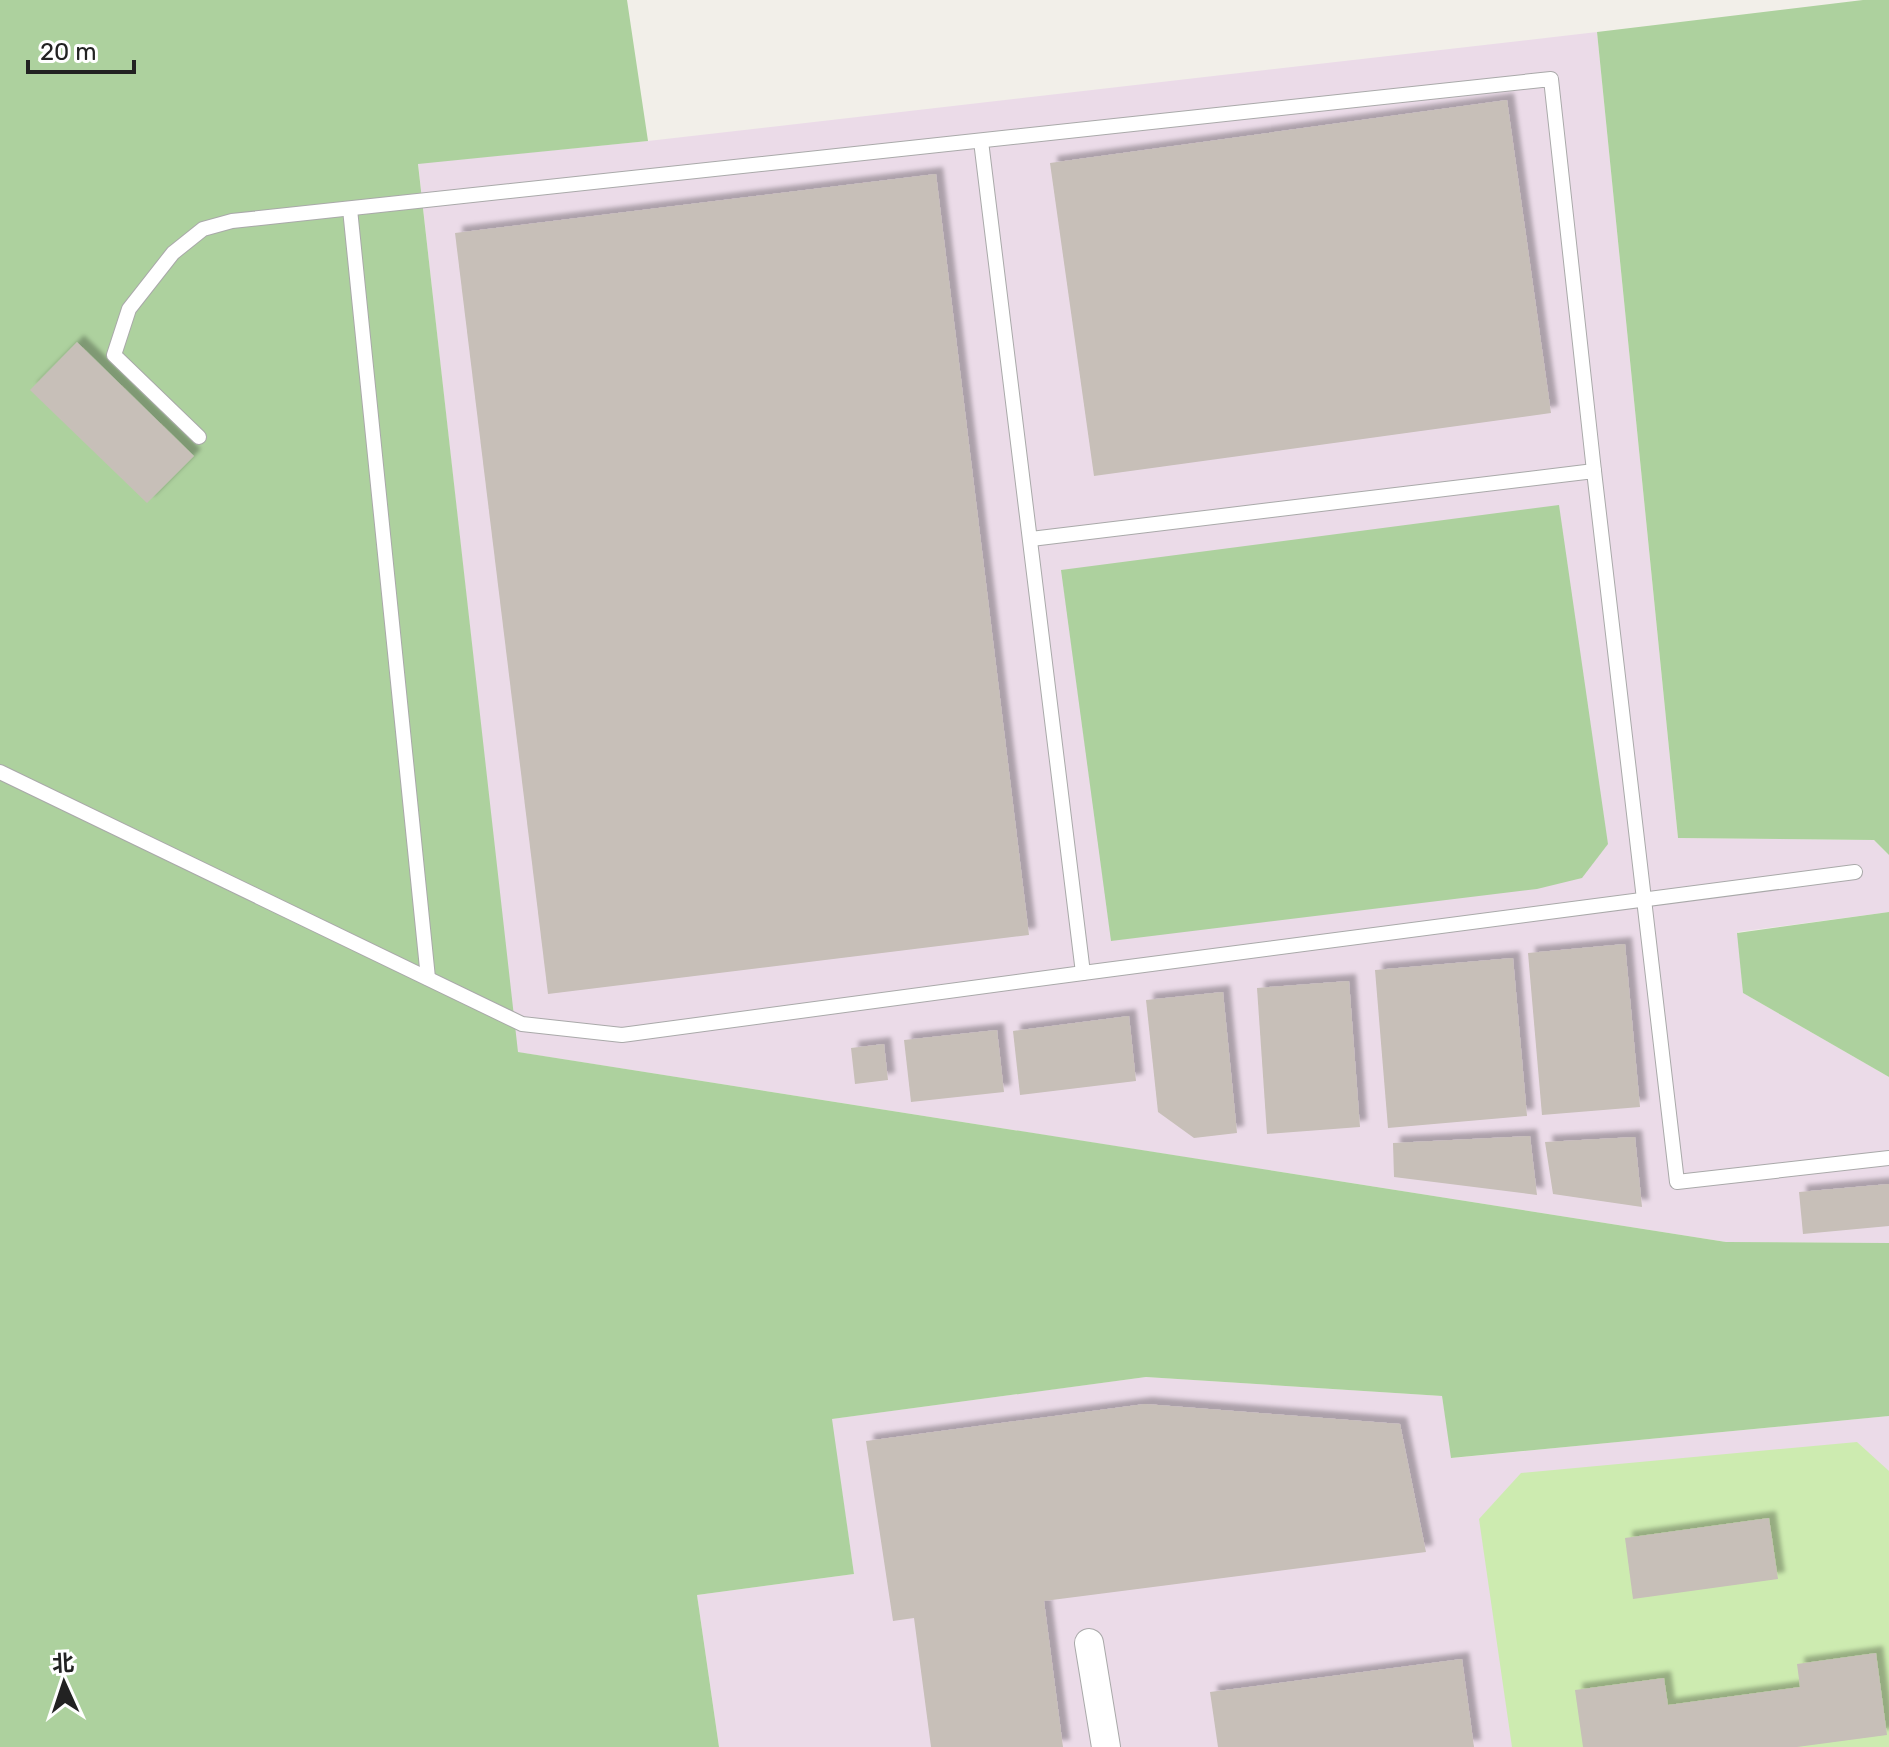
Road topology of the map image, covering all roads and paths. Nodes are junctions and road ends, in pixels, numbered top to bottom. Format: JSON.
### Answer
{"nodes":[{"id":1,"x":981,"y":141,"type":"junction"},
{"id":2,"x":350,"y":209,"type":"junction"},
{"id":3,"x":199,"y":437,"type":"dead end"},
{"id":4,"x":1594,"y":471,"type":"junction"},
{"id":5,"x":1031,"y":539,"type":"junction"},
{"id":6,"x":0,"y":772,"type":"edge"},
{"id":7,"x":1855,"y":872,"type":"dead end"},
{"id":8,"x":1644,"y":899,"type":"junction"},
{"id":9,"x":1083,"y":973,"type":"junction"},
{"id":10,"x":428,"y":978,"type":"junction"},
{"id":11,"x":1889,"y":1158,"type":"edge"},
{"id":12,"x":1089,"y":1643,"type":"dead end"},
{"id":13,"x":1106,"y":1747,"type":"edge"}],
"edges":[{"from":1,"to":2,"type":"lane"},
{"from":1,"to":4,"type":"lane"},
{"from":1,"to":5,"type":"lane"},
{"from":2,"to":3,"type":"lane"},
{"from":2,"to":10,"type":"lane"},
{"from":4,"to":5,"type":"lane"},
{"from":4,"to":8,"type":"lane"},
{"from":5,"to":9,"type":"lane"},
{"from":6,"to":10,"type":"lane"},
{"from":7,"to":8,"type":"lane"},
{"from":8,"to":9,"type":"lane"},
{"from":8,"to":11,"type":"lane"},
{"from":9,"to":10,"type":"lane"},
{"from":12,"to":13,"type":"street"}]}
